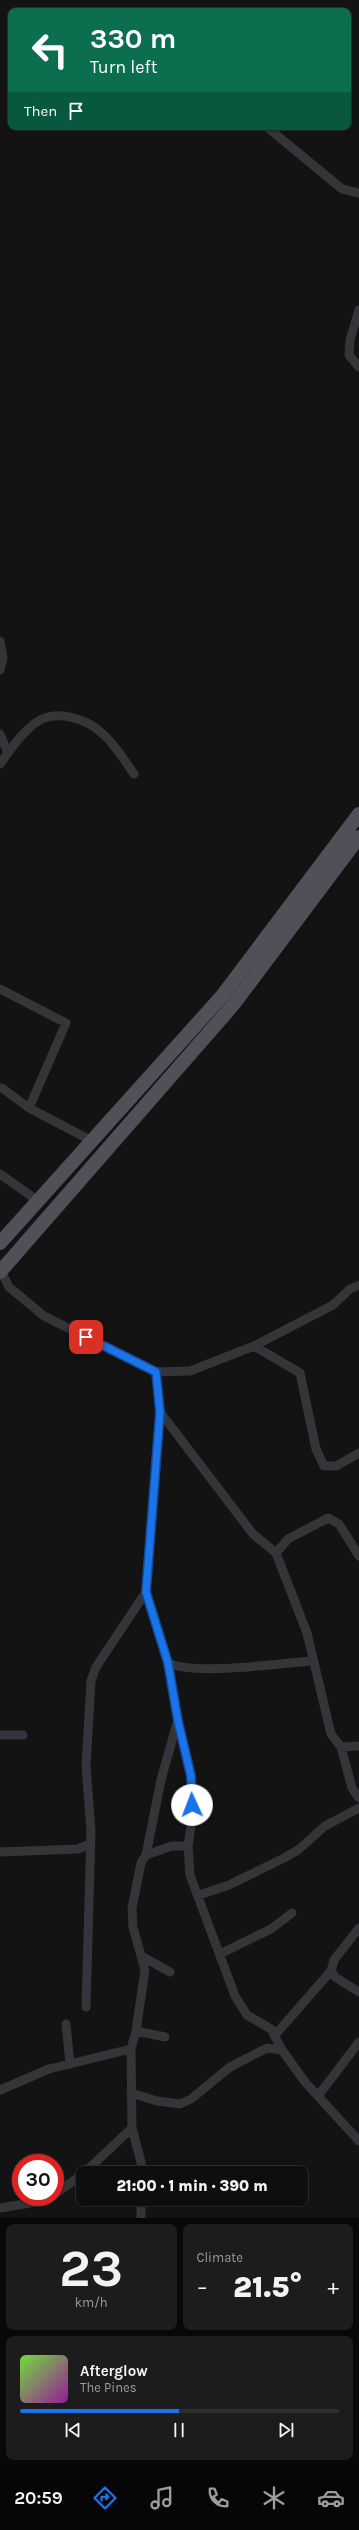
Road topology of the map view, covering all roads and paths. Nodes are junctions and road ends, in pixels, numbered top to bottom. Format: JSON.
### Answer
{"nodes":[{"id":1,"x":271,"y":130,"type":"edge"},
{"id":2,"x":359,"y":193,"type":"edge"},
{"id":3,"x":359,"y":310,"type":"edge"},
{"id":4,"x":359,"y":367,"type":"edge"},
{"id":5,"x":0,"y":641,"type":"edge"},
{"id":6,"x":0,"y":670,"type":"edge"},
{"id":7,"x":0,"y":734,"type":"edge"},
{"id":8,"x":8,"y":753,"type":"junction"},
{"id":9,"x":0,"y":764,"type":"edge"},
{"id":10,"x":134,"y":774,"type":"dead end"},
{"id":11,"x":359,"y":814,"type":"edge"},
{"id":12,"x":359,"y":837,"type":"edge"},
{"id":13,"x":0,"y":989,"type":"edge"},
{"id":14,"x":2,"y":1088,"type":"dead end"},
{"id":15,"x":29,"y":1108,"type":"junction"},
{"id":16,"x":92,"y":1141,"type":"junction"},
{"id":17,"x":0,"y":1174,"type":"edge"},
{"id":18,"x":38,"y":1201,"type":"junction"},
{"id":19,"x":0,"y":1243,"type":"edge"},
{"id":20,"x":1,"y":1271,"type":"edge"},
{"id":21,"x":359,"y":1285,"type":"edge"},
{"id":22,"x":254,"y":1346,"type":"junction"},
{"id":23,"x":156,"y":1372,"type":"junction"},
{"id":24,"x":160,"y":1412,"type":"junction"},
{"id":25,"x":359,"y":1453,"type":"edge"},
{"id":26,"x":276,"y":1553,"type":"junction"},
{"id":27,"x":359,"y":1556,"type":"edge"},
{"id":28,"x":146,"y":1592,"type":"junction"},
{"id":29,"x":313,"y":1661,"type":"junction"},
{"id":30,"x":168,"y":1663,"type":"junction"},
{"id":31,"x":178,"y":1721,"type":"junction"},
{"id":32,"x":0,"y":1735,"type":"edge"},
{"id":33,"x":23,"y":1735,"type":"dead end"},
{"id":34,"x":359,"y":1746,"type":"edge"},
{"id":35,"x":341,"y":1748,"type":"junction"},
{"id":36,"x":359,"y":1798,"type":"edge"},
{"id":37,"x":359,"y":1808,"type":"edge"},
{"id":38,"x":90,"y":1844,"type":"junction"},
{"id":39,"x":188,"y":1846,"type":"junction"},
{"id":40,"x":78,"y":1849,"type":"junction"},
{"id":41,"x":0,"y":1852,"type":"edge"},
{"id":42,"x":146,"y":1855,"type":"junction"},
{"id":43,"x":89,"y":1856,"type":"junction"},
{"id":44,"x":199,"y":1896,"type":"junction"},
{"id":45,"x":292,"y":1913,"type":"dead end"},
{"id":46,"x":359,"y":1928,"type":"edge"},
{"id":47,"x":220,"y":1954,"type":"junction"},
{"id":48,"x":143,"y":1957,"type":"junction"},
{"id":49,"x":331,"y":1971,"type":"junction"},
{"id":50,"x":170,"y":1972,"type":"dead end"},
{"id":51,"x":359,"y":1992,"type":"edge"},
{"id":52,"x":86,"y":2008,"type":"dead end"},
{"id":53,"x":66,"y":2024,"type":"dead end"},
{"id":54,"x":136,"y":2031,"type":"junction"},
{"id":55,"x":275,"y":2035,"type":"junction"},
{"id":56,"x":164,"y":2037,"type":"dead end"},
{"id":57,"x":359,"y":2042,"type":"edge"},
{"id":58,"x":130,"y":2048,"type":"junction"},
{"id":59,"x":282,"y":2050,"type":"junction"},
{"id":60,"x":70,"y":2064,"type":"junction"},
{"id":61,"x":0,"y":2090,"type":"edge"},
{"id":62,"x":131,"y":2093,"type":"junction"},
{"id":63,"x":318,"y":2096,"type":"junction"},
{"id":64,"x":132,"y":2128,"type":"junction"},
{"id":65,"x":359,"y":2141,"type":"edge"},
{"id":66,"x":91,"y":2166,"type":"edge"},
{"id":67,"x":141,"y":2166,"type":"edge"},
{"id":68,"x":76,"y":2179,"type":"edge"},
{"id":69,"x":64,"y":2187,"type":"edge"},
{"id":70,"x":12,"y":2206,"type":"edge"},
{"id":71,"x":141,"y":2206,"type":"edge"},
{"id":72,"x":0,"y":2208,"type":"edge"},
{"id":73,"x":141,"y":2218,"type":"edge"}],
"edges":[{"from":1,"to":2,"type":"street"},
{"from":3,"to":4,"type":"street"},
{"from":5,"to":6,"type":"street"},
{"from":7,"to":8,"type":"street"},
{"from":8,"to":9,"type":"street"},
{"from":8,"to":10,"type":"street"},
{"from":11,"to":16,"type":"main road"},
{"from":12,"to":20,"type":"main road"},
{"from":13,"to":15,"type":"street"},
{"from":14,"to":15,"type":"street"},
{"from":15,"to":16,"type":"street"},
{"from":16,"to":18,"type":"main road"},
{"from":17,"to":18,"type":"street"},
{"from":18,"to":19,"type":"main road"},
{"from":20,"to":23,"type":"street"},
{"from":21,"to":22,"type":"street"},
{"from":22,"to":23,"type":"street"},
{"from":22,"to":25,"type":"street"},
{"from":23,"to":24,"type":"street"},
{"from":24,"to":26,"type":"street"},
{"from":24,"to":28,"type":"street"},
{"from":26,"to":27,"type":"street"},
{"from":26,"to":29,"type":"street"},
{"from":28,"to":30,"type":"street"},
{"from":28,"to":38,"type":"street"},
{"from":29,"to":30,"type":"street"},
{"from":29,"to":35,"type":"street"},
{"from":30,"to":31,"type":"street"},
{"from":31,"to":39,"type":"street"},
{"from":31,"to":42,"type":"street"},
{"from":32,"to":33,"type":"street"},
{"from":34,"to":35,"type":"street"},
{"from":35,"to":36,"type":"street"},
{"from":37,"to":44,"type":"street"},
{"from":38,"to":40,"type":"street"},
{"from":38,"to":43,"type":"street"},
{"from":39,"to":42,"type":"street"},
{"from":39,"to":44,"type":"street"},
{"from":40,"to":41,"type":"street"},
{"from":40,"to":43,"type":"street"},
{"from":42,"to":48,"type":"street"},
{"from":43,"to":52,"type":"street"},
{"from":44,"to":47,"type":"street"},
{"from":45,"to":47,"type":"street"},
{"from":46,"to":49,"type":"street"},
{"from":47,"to":55,"type":"street"},
{"from":48,"to":50,"type":"street"},
{"from":48,"to":54,"type":"street"},
{"from":49,"to":51,"type":"street"},
{"from":49,"to":55,"type":"street"},
{"from":53,"to":60,"type":"street"},
{"from":54,"to":56,"type":"street"},
{"from":54,"to":58,"type":"street"},
{"from":55,"to":59,"type":"street"},
{"from":57,"to":63,"type":"street"},
{"from":58,"to":60,"type":"street"},
{"from":58,"to":62,"type":"street"},
{"from":59,"to":62,"type":"street"},
{"from":59,"to":63,"type":"street"},
{"from":60,"to":61,"type":"street"},
{"from":62,"to":64,"type":"street"},
{"from":63,"to":65,"type":"street"},
{"from":64,"to":66,"type":"street"},
{"from":64,"to":67,"type":"street"},
{"from":68,"to":69,"type":"street"},
{"from":70,"to":72,"type":"street"},
{"from":71,"to":73,"type":"street"}]}
